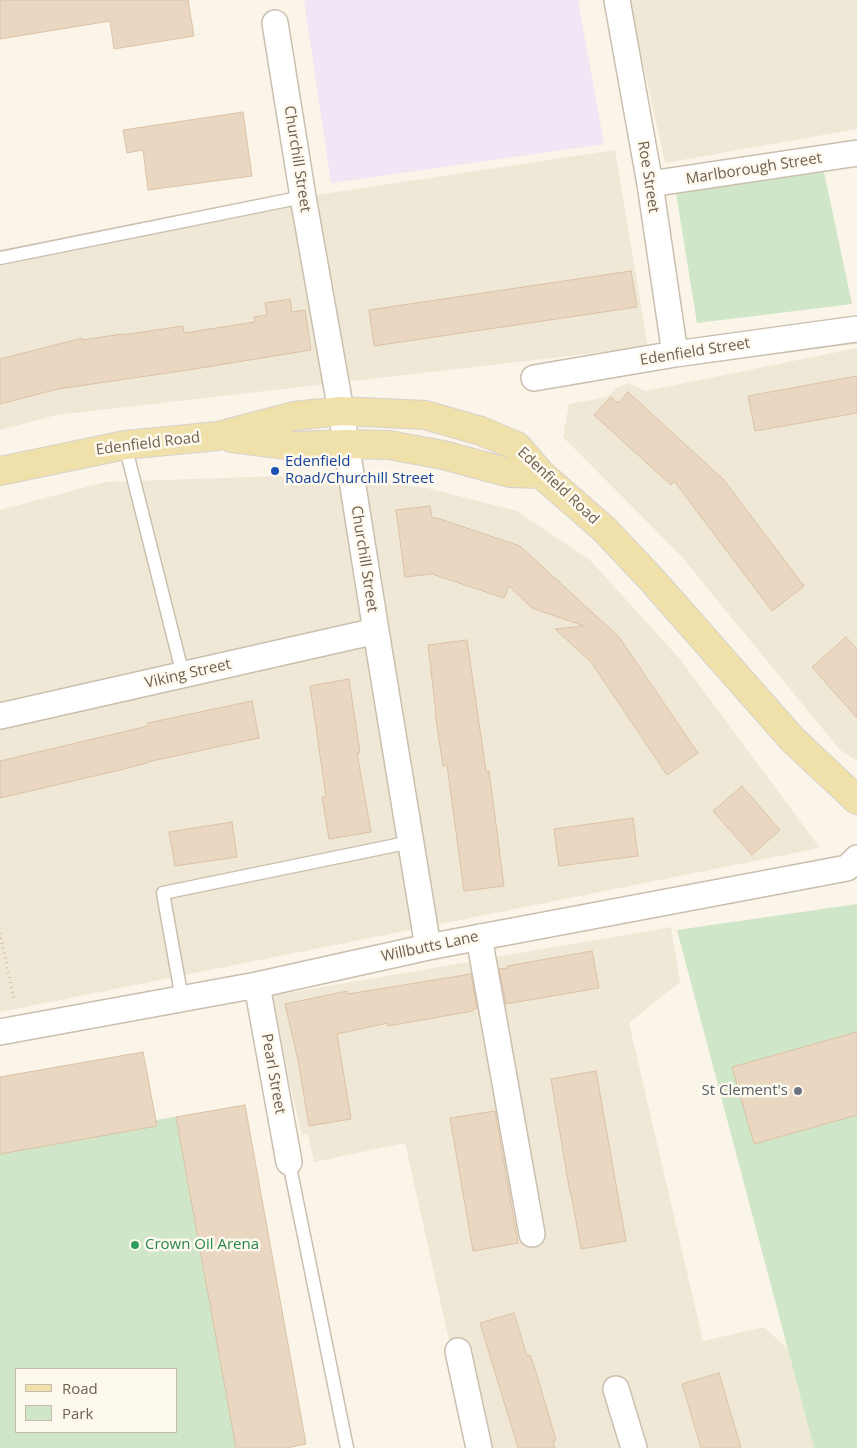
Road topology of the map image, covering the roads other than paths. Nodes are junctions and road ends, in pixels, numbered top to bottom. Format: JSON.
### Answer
{"nodes":[{"id":1,"x":617,"y":0,"type":"edge"},
{"id":2,"x":275,"y":23,"type":"dead end"},
{"id":3,"x":857,"y":153,"type":"edge"},
{"id":4,"x":650,"y":184,"type":"junction"},
{"id":5,"x":302,"y":197,"type":"junction"},
{"id":6,"x":0,"y":258,"type":"edge"},
{"id":7,"x":857,"y":329,"type":"edge"},
{"id":8,"x":674,"y":354,"type":"junction"},
{"id":9,"x":534,"y":378,"type":"dead end"},
{"id":10,"x":341,"y":411,"type":"junction"},
{"id":11,"x":218,"y":436,"type":"junction"},
{"id":12,"x":125,"y":444,"type":"junction"},
{"id":13,"x":346,"y":444,"type":"junction"},
{"id":14,"x":0,"y":471,"type":"edge"},
{"id":15,"x":542,"y":474,"type":"junction"},
{"id":16,"x":376,"y":631,"type":"junction"},
{"id":17,"x":183,"y":675,"type":"junction"},
{"id":18,"x":0,"y":716,"type":"edge"},
{"id":19,"x":857,"y":800,"type":"edge"},
{"id":20,"x":411,"y":842,"type":"junction"},
{"id":21,"x":857,"y":858,"type":"edge"},
{"id":22,"x":479,"y":937,"type":"junction"},
{"id":23,"x":428,"y":947,"type":"junction"},
{"id":24,"x":257,"y":985,"type":"junction"},
{"id":25,"x":182,"y":999,"type":"junction"},
{"id":26,"x":10,"y":1030,"type":"edge"},
{"id":27,"x":289,"y":1162,"type":"joint"},
{"id":28,"x":532,"y":1234,"type":"dead end"},
{"id":29,"x":458,"y":1351,"type":"dead end"},
{"id":30,"x":616,"y":1389,"type":"dead end"},
{"id":31,"x":347,"y":1448,"type":"edge"},
{"id":32,"x":479,"y":1448,"type":"edge"},
{"id":33,"x":634,"y":1448,"type":"edge"}],
"edges":[{"from":1,"to":4,"type":"street","name":"Roe Street"},
{"from":2,"to":5,"type":"street","name":"Churchill Street"},
{"from":3,"to":4,"type":"street","name":"Marlborough Street"},
{"from":4,"to":8,"type":"street","name":"Roe Street"},
{"from":5,"to":6,"type":"lane"},
{"from":5,"to":10,"type":"street","name":"Churchill Street"},
{"from":7,"to":8,"type":"street","name":"Edenfield Street"},
{"from":8,"to":9,"type":"street","name":"Edenfield Street"},
{"from":10,"to":11,"type":"main road","name":"Edenfield Road"},
{"from":10,"to":13,"type":"street","name":"Churchill Street"},
{"from":10,"to":15,"type":"main road","name":"Edenfield Road"},
{"from":11,"to":12,"type":"main road","name":"Edenfield Road"},
{"from":11,"to":13,"type":"main road"},
{"from":12,"to":14,"type":"main road","name":"Edenfield Road"},
{"from":12,"to":17,"type":"lane"},
{"from":13,"to":15,"type":"main road"},
{"from":13,"to":16,"type":"street","name":"Churchill Street"},
{"from":15,"to":19,"type":"main road","name":"Edenfield Road"},
{"from":16,"to":17,"type":"street","name":"Viking Street"},
{"from":16,"to":20,"type":"street","name":"Churchill Street"},
{"from":17,"to":18,"type":"street","name":"Viking Street"},
{"from":20,"to":23,"type":"street","name":"Churchill Street"},
{"from":20,"to":25,"type":"lane"},
{"from":21,"to":22,"type":"street","name":"Willbutts Lane"},
{"from":22,"to":23,"type":"street","name":"Willbutts Lane"},
{"from":22,"to":28,"type":"street"},
{"from":23,"to":24,"type":"street","name":"Willbutts Lane"},
{"from":24,"to":25,"type":"street","name":"Willbutts Lane"},
{"from":24,"to":27,"type":"street","name":"Pearl Street"},
{"from":25,"to":26,"type":"street","name":"Willbutts Lane"},
{"from":27,"to":31,"type":"lane"},
{"from":29,"to":32,"type":"street"},
{"from":30,"to":33,"type":"street"}]}
